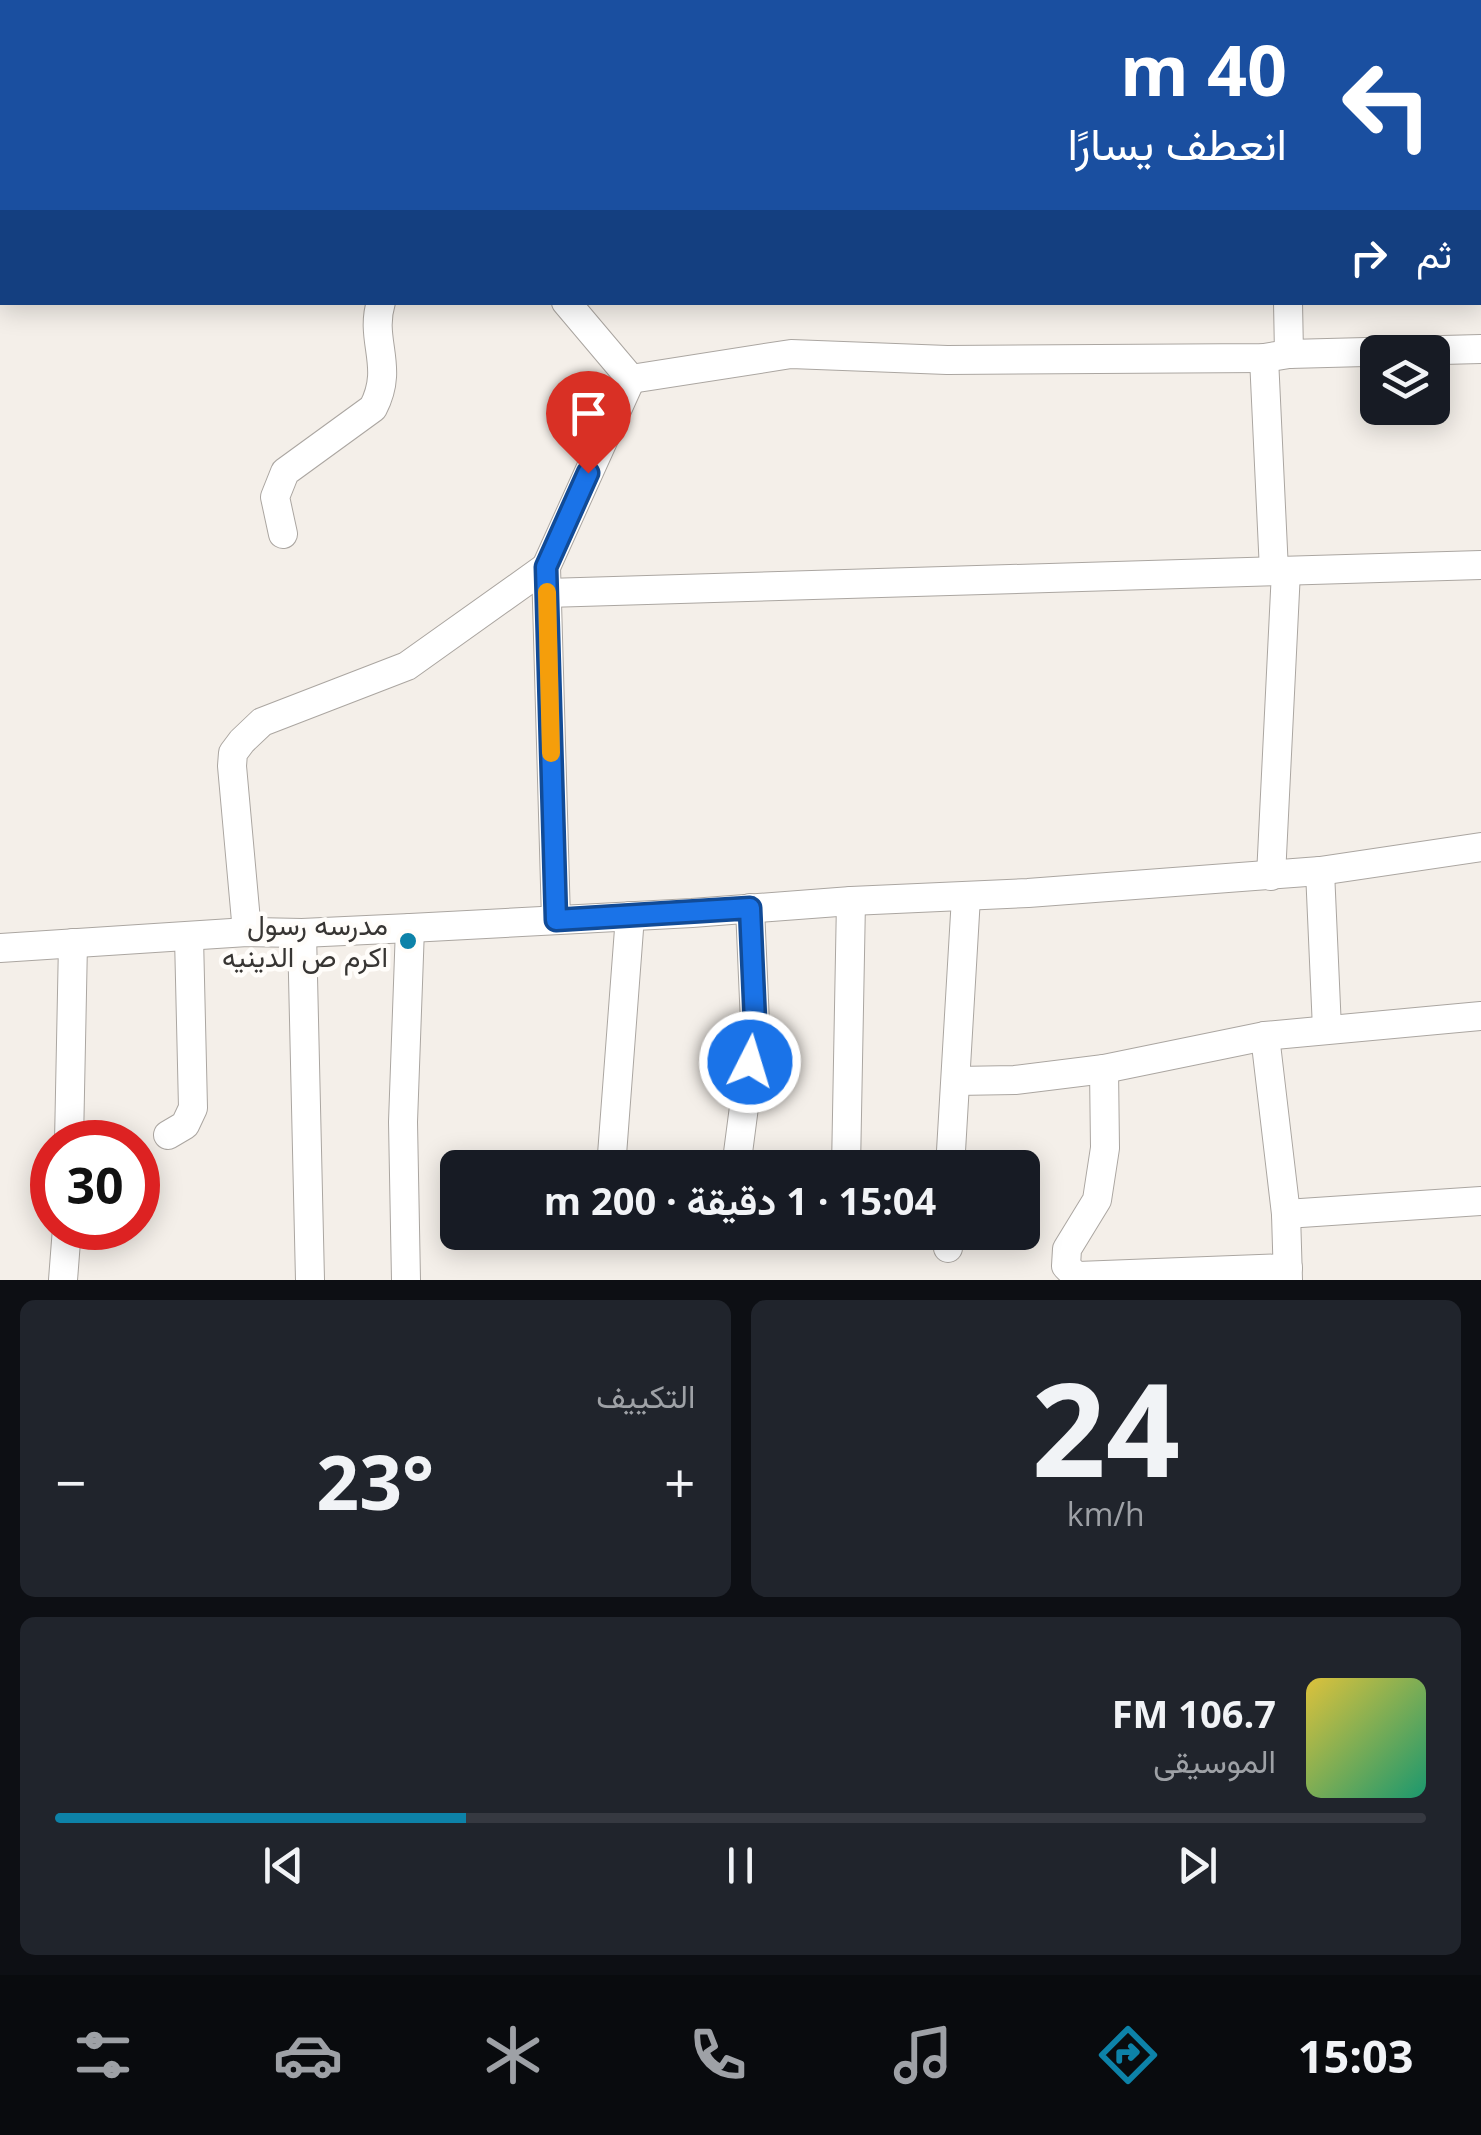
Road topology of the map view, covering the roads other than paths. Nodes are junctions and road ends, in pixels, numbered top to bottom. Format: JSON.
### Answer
{"nodes":[{"id":1,"x":379,"y":305,"type":"edge"},
{"id":2,"x":569,"y":305,"type":"edge"},
{"id":3,"x":1287,"y":305,"type":"edge"},
{"id":4,"x":1481,"y":349,"type":"edge"},
{"id":5,"x":1277,"y":356,"type":"junction"},
{"id":6,"x":631,"y":379,"type":"junction"},
{"id":7,"x":283,"y":534,"type":"dead end"},
{"id":8,"x":1481,"y":565,"type":"edge"},
{"id":9,"x":1280,"y":571,"type":"junction"},
{"id":10,"x":547,"y":580,"type":"junction"},
{"id":11,"x":1481,"y":847,"type":"edge"},
{"id":12,"x":1320,"y":871,"type":"junction"},
{"id":13,"x":1271,"y":876,"type":"junction"},
{"id":14,"x":966,"y":897,"type":"junction"},
{"id":15,"x":852,"y":900,"type":"junction"},
{"id":16,"x":750,"y":908,"type":"junction"},
{"id":17,"x":630,"y":916,"type":"junction"},
{"id":18,"x":556,"y":920,"type":"junction"},
{"id":19,"x":410,"y":928,"type":"junction"},
{"id":20,"x":247,"y":932,"type":"junction"},
{"id":21,"x":302,"y":933,"type":"junction"},
{"id":22,"x":188,"y":937,"type":"junction"},
{"id":23,"x":73,"y":943,"type":"junction"},
{"id":24,"x":0,"y":948,"type":"edge"},
{"id":25,"x":1481,"y":1016,"type":"edge"},
{"id":26,"x":1327,"y":1029,"type":"junction"},
{"id":27,"x":1265,"y":1036,"type":"junction"},
{"id":28,"x":1104,"y":1069,"type":"junction"},
{"id":29,"x":956,"y":1081,"type":"junction"},
{"id":30,"x":70,"y":1120,"type":"edge"},
{"id":31,"x":168,"y":1135,"type":"dead end"},
{"id":32,"x":612,"y":1150,"type":"edge"},
{"id":33,"x":738,"y":1150,"type":"edge"},
{"id":34,"x":846,"y":1150,"type":"edge"},
{"id":35,"x":951,"y":1150,"type":"edge"},
{"id":36,"x":1481,"y":1201,"type":"edge"},
{"id":37,"x":1286,"y":1214,"type":"junction"},
{"id":38,"x":65,"y":1250,"type":"edge"},
{"id":39,"x":1288,"y":1274,"type":"edge"},
{"id":40,"x":1079,"y":1278,"type":"edge"},
{"id":41,"x":63,"y":1280,"type":"edge"},
{"id":42,"x":310,"y":1280,"type":"edge"},
{"id":43,"x":406,"y":1280,"type":"edge"}],
"edges":[{"from":1,"to":7,"type":"street"},
{"from":2,"to":6,"type":"street"},
{"from":3,"to":5,"type":"street"},
{"from":4,"to":5,"type":"street"},
{"from":5,"to":6,"type":"street"},
{"from":5,"to":9,"type":"street"},
{"from":6,"to":10,"type":"street"},
{"from":8,"to":9,"type":"street"},
{"from":9,"to":10,"type":"street"},
{"from":9,"to":13,"type":"street"},
{"from":10,"to":18,"type":"street"},
{"from":10,"to":20,"type":"street"},
{"from":11,"to":12,"type":"street"},
{"from":12,"to":13,"type":"street"},
{"from":12,"to":26,"type":"street"},
{"from":13,"to":14,"type":"street"},
{"from":14,"to":15,"type":"street"},
{"from":14,"to":29,"type":"street"},
{"from":15,"to":16,"type":"street"},
{"from":15,"to":34,"type":"street"},
{"from":16,"to":17,"type":"street"},
{"from":16,"to":33,"type":"street"},
{"from":17,"to":18,"type":"street"},
{"from":17,"to":32,"type":"street"},
{"from":18,"to":19,"type":"street"},
{"from":19,"to":21,"type":"street"},
{"from":19,"to":43,"type":"street"},
{"from":20,"to":21,"type":"street"},
{"from":20,"to":22,"type":"street"},
{"from":21,"to":42,"type":"street"},
{"from":22,"to":23,"type":"street"},
{"from":22,"to":31,"type":"street"},
{"from":23,"to":24,"type":"street"},
{"from":23,"to":30,"type":"street"},
{"from":25,"to":26,"type":"street"},
{"from":26,"to":27,"type":"street"},
{"from":27,"to":28,"type":"street"},
{"from":27,"to":37,"type":"street"},
{"from":28,"to":29,"type":"street"},
{"from":28,"to":40,"type":"street"},
{"from":29,"to":35,"type":"street"},
{"from":36,"to":37,"type":"street"},
{"from":37,"to":39,"type":"street"},
{"from":38,"to":41,"type":"street"},
{"from":39,"to":40,"type":"street"}]}
